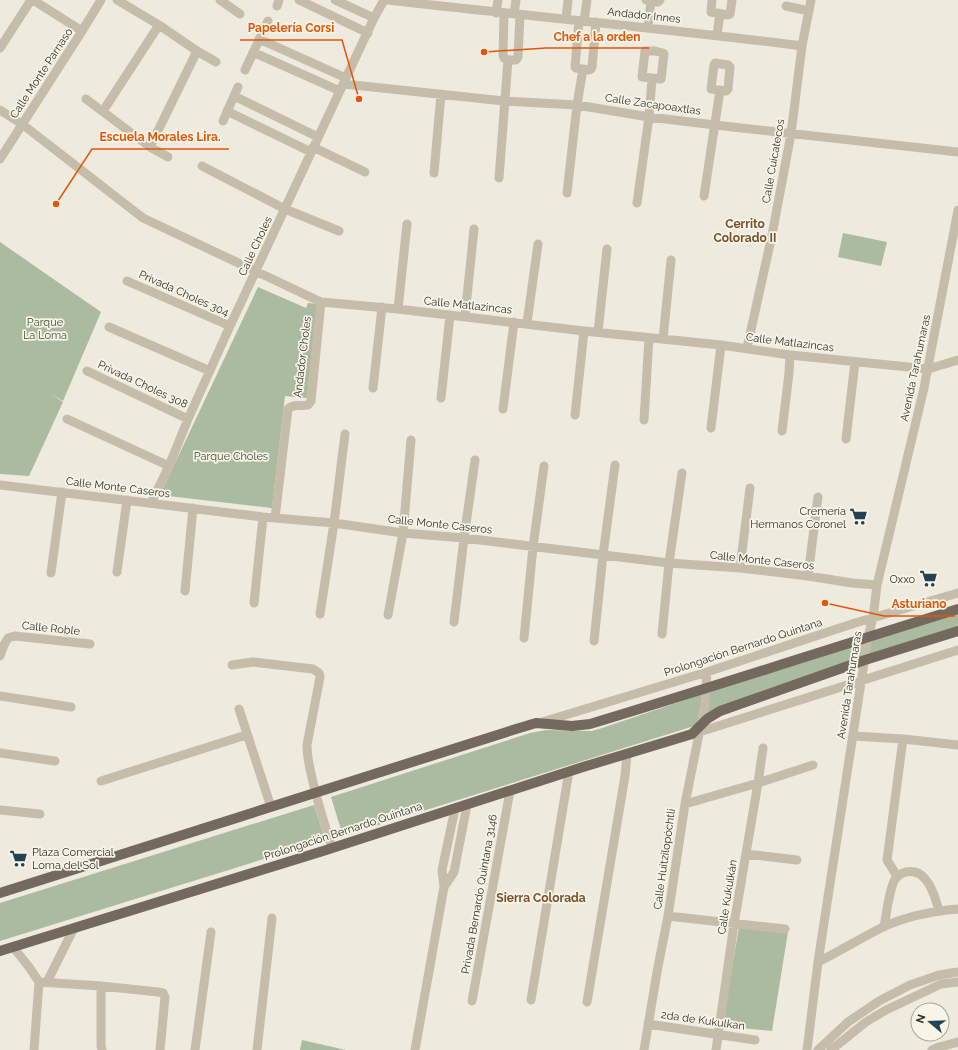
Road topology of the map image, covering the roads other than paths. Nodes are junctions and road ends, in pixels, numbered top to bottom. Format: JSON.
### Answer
{"nodes":[{"id":1,"x":32,"y":0,"type":"edge"},
{"id":2,"x":101,"y":0,"type":"edge"},
{"id":3,"x":117,"y":0,"type":"edge"},
{"id":4,"x":222,"y":0,"type":"edge"},
{"id":5,"x":299,"y":0,"type":"edge"},
{"id":6,"x":335,"y":0,"type":"edge"},
{"id":7,"x":384,"y":0,"type":"edge"},
{"id":8,"x":388,"y":0,"type":"edge"},
{"id":9,"x":498,"y":0,"type":"edge"},
{"id":10,"x":516,"y":0,"type":"edge"},
{"id":11,"x":568,"y":0,"type":"edge"},
{"id":12,"x":587,"y":0,"type":"edge"},
{"id":13,"x":653,"y":0,"type":"edge"},
{"id":14,"x":712,"y":0,"type":"edge"},
{"id":15,"x":732,"y":0,"type":"edge"},
{"id":16,"x":811,"y":0,"type":"edge"},
{"id":17,"x":786,"y":6,"type":"dead end"},
{"id":18,"x":809,"y":11,"type":"junction"},
{"id":19,"x":240,"y":14,"type":"dead end"},
{"id":20,"x":509,"y":14,"type":"junction"},
{"id":21,"x":720,"y":14,"type":"junction"},
{"id":22,"x":374,"y":18,"type":"junction"},
{"id":23,"x":566,"y":19,"type":"junction"},
{"id":24,"x":268,"y":21,"type":"dead end"},
{"id":25,"x":582,"y":21,"type":"junction"},
{"id":26,"x":596,"y":22,"type":"junction"},
{"id":27,"x":159,"y":25,"type":"junction"},
{"id":28,"x":648,"y":28,"type":"junction"},
{"id":29,"x":82,"y":31,"type":"junction"},
{"id":30,"x":368,"y":33,"type":"junction"},
{"id":31,"x":717,"y":35,"type":"junction"},
{"id":32,"x":259,"y":39,"type":"junction"},
{"id":33,"x":1,"y":44,"type":"edge"},
{"id":34,"x":802,"y":46,"type":"junction"},
{"id":35,"x":197,"y":51,"type":"junction"},
{"id":36,"x":253,"y":52,"type":"junction"},
{"id":37,"x":508,"y":60,"type":"junction"},
{"id":38,"x":216,"y":62,"type":"dead end"},
{"id":39,"x":583,"y":69,"type":"junction"},
{"id":40,"x":245,"y":70,"type":"dead end"},
{"id":41,"x":652,"y":79,"type":"dead end"},
{"id":42,"x":344,"y":84,"type":"junction"},
{"id":43,"x":238,"y":87,"type":"dead end"},
{"id":44,"x":720,"y":90,"type":"dead end"},
{"id":45,"x":441,"y":94,"type":"junction"},
{"id":46,"x":234,"y":96,"type":"junction"},
{"id":47,"x":86,"y":99,"type":"dead end"},
{"id":48,"x":504,"y":101,"type":"junction"},
{"id":49,"x":577,"y":105,"type":"junction"},
{"id":50,"x":0,"y":110,"type":"edge"},
{"id":51,"x":103,"y":111,"type":"junction"},
{"id":52,"x":227,"y":111,"type":"junction"},
{"id":53,"x":649,"y":117,"type":"junction"},
{"id":54,"x":222,"y":121,"type":"dead end"},
{"id":55,"x":22,"y":124,"type":"junction"},
{"id":56,"x":715,"y":125,"type":"junction"},
{"id":57,"x":791,"y":134,"type":"junction"},
{"id":58,"x":318,"y":137,"type":"junction"},
{"id":59,"x":150,"y":147,"type":"junction"},
{"id":60,"x":312,"y":150,"type":"junction"},
{"id":61,"x":958,"y":152,"type":"edge"},
{"id":62,"x":168,"y":158,"type":"dead end"},
{"id":63,"x":0,"y":159,"type":"edge"},
{"id":64,"x":202,"y":166,"type":"dead end"},
{"id":65,"x":365,"y":172,"type":"dead end"},
{"id":66,"x":434,"y":173,"type":"dead end"},
{"id":67,"x":499,"y":178,"type":"dead end"},
{"id":68,"x":567,"y":193,"type":"dead end"},
{"id":69,"x":704,"y":196,"type":"dead end"},
{"id":70,"x":636,"y":203,"type":"dead end"},
{"id":71,"x":285,"y":209,"type":"junction"},
{"id":72,"x":958,"y":210,"type":"edge"},
{"id":73,"x":407,"y":224,"type":"dead end"},
{"id":74,"x":474,"y":229,"type":"dead end"},
{"id":75,"x":339,"y":230,"type":"dead end"},
{"id":76,"x":538,"y":244,"type":"dead end"},
{"id":77,"x":607,"y":249,"type":"dead end"},
{"id":78,"x":672,"y":260,"type":"dead end"},
{"id":79,"x":256,"y":271,"type":"junction"},
{"id":80,"x":128,"y":281,"type":"dead end"},
{"id":81,"x":321,"y":302,"type":"junction"},
{"id":82,"x":382,"y":307,"type":"junction"},
{"id":83,"x":398,"y":309,"type":"junction"},
{"id":84,"x":450,"y":315,"type":"junction"},
{"id":85,"x":465,"y":316,"type":"junction"},
{"id":86,"x":514,"y":322,"type":"junction"},
{"id":87,"x":527,"y":323,"type":"junction"},
{"id":88,"x":230,"y":326,"type":"junction"},
{"id":89,"x":109,"y":327,"type":"dead end"},
{"id":90,"x":584,"y":331,"type":"junction"},
{"id":91,"x":598,"y":332,"type":"junction"},
{"id":92,"x":650,"y":338,"type":"junction"},
{"id":93,"x":664,"y":339,"type":"junction"},
{"id":94,"x":721,"y":345,"type":"junction"},
{"id":95,"x":747,"y":348,"type":"junction"},
{"id":96,"x":790,"y":355,"type":"junction"},
{"id":97,"x":958,"y":360,"type":"edge"},
{"id":98,"x":855,"y":362,"type":"junction"},
{"id":99,"x":928,"y":369,"type":"junction"},
{"id":100,"x":87,"y":371,"type":"dead end"},
{"id":101,"x":210,"y":371,"type":"junction"},
{"id":102,"x":373,"y":388,"type":"dead end"},
{"id":103,"x":441,"y":398,"type":"dead end"},
{"id":104,"x":503,"y":409,"type":"dead end"},
{"id":105,"x":575,"y":415,"type":"dead end"},
{"id":106,"x":67,"y":419,"type":"dead end"},
{"id":107,"x":188,"y":419,"type":"junction"},
{"id":108,"x":644,"y":420,"type":"dead end"},
{"id":109,"x":711,"y":428,"type":"dead end"},
{"id":110,"x":782,"y":431,"type":"dead end"},
{"id":111,"x":345,"y":434,"type":"dead end"},
{"id":112,"x":846,"y":439,"type":"dead end"},
{"id":113,"x":411,"y":440,"type":"dead end"},
{"id":114,"x":475,"y":460,"type":"dead end"},
{"id":115,"x":615,"y":465,"type":"dead end"},
{"id":116,"x":168,"y":466,"type":"junction"},
{"id":117,"x":544,"y":466,"type":"dead end"},
{"id":118,"x":682,"y":473,"type":"dead end"},
{"id":119,"x":0,"y":485,"type":"edge"},
{"id":120,"x":750,"y":488,"type":"dead end"},
{"id":121,"x":62,"y":492,"type":"junction"},
{"id":122,"x":818,"y":497,"type":"dead end"},
{"id":123,"x":127,"y":500,"type":"junction"},
{"id":124,"x":151,"y":503,"type":"junction"},
{"id":125,"x":193,"y":508,"type":"junction"},
{"id":126,"x":263,"y":517,"type":"junction"},
{"id":127,"x":275,"y":518,"type":"junction"},
{"id":128,"x":334,"y":523,"type":"junction"},
{"id":129,"x":403,"y":532,"type":"junction"},
{"id":130,"x":464,"y":538,"type":"junction"},
{"id":131,"x":533,"y":547,"type":"junction"},
{"id":132,"x":603,"y":555,"type":"junction"},
{"id":133,"x":669,"y":563,"type":"junction"},
{"id":134,"x":740,"y":568,"type":"junction"},
{"id":135,"x":117,"y":572,"type":"dead end"},
{"id":136,"x":50,"y":573,"type":"dead end"},
{"id":137,"x":808,"y":576,"type":"junction"},
{"id":138,"x":877,"y":585,"type":"junction"},
{"id":139,"x":185,"y":591,"type":"dead end"},
{"id":140,"x":958,"y":592,"type":"edge"},
{"id":141,"x":254,"y":603,"type":"dead end"},
{"id":142,"x":958,"y":609,"type":"edge"},
{"id":143,"x":320,"y":614,"type":"dead end"},
{"id":144,"x":388,"y":615,"type":"dead end"},
{"id":145,"x":872,"y":618,"type":"junction"},
{"id":146,"x":454,"y":622,"type":"dead end"},
{"id":147,"x":958,"y":631,"type":"edge"},
{"id":148,"x":662,"y":634,"type":"dead end"},
{"id":149,"x":868,"y":637,"type":"junction"},
{"id":150,"x":524,"y":638,"type":"dead end"},
{"id":151,"x":594,"y":640,"type":"dead end"},
{"id":152,"x":90,"y":644,"type":"dead end"},
{"id":153,"x":958,"y":650,"type":"edge"},
{"id":154,"x":0,"y":656,"type":"edge"},
{"id":155,"x":865,"y":660,"type":"junction"},
{"id":156,"x":232,"y":665,"type":"dead end"},
{"id":157,"x":708,"y":672,"type":"junction"},
{"id":158,"x":862,"y":680,"type":"junction"},
{"id":159,"x":706,"y":689,"type":"junction"},
{"id":160,"x":0,"y":696,"type":"edge"},
{"id":161,"x":71,"y":707,"type":"dead end"},
{"id":162,"x":238,"y":709,"type":"dead end"},
{"id":163,"x":536,"y":724,"type":"junction"},
{"id":164,"x":698,"y":730,"type":"junction"},
{"id":165,"x":246,"y":735,"type":"junction"},
{"id":166,"x":854,"y":736,"type":"junction"},
{"id":167,"x":903,"y":739,"type":"junction"},
{"id":168,"x":958,"y":745,"type":"edge"},
{"id":169,"x":763,"y":748,"type":"dead end"},
{"id":170,"x":0,"y":753,"type":"edge"},
{"id":171,"x":627,"y":754,"type":"junction"},
{"id":172,"x":55,"y":761,"type":"dead end"},
{"id":173,"x":813,"y":765,"type":"dead end"},
{"id":174,"x":569,"y":771,"type":"junction"},
{"id":175,"x":101,"y":781,"type":"dead end"},
{"id":176,"x":758,"y":782,"type":"junction"},
{"id":177,"x":510,"y":791,"type":"junction"},
{"id":178,"x":315,"y":792,"type":"junction"},
{"id":179,"x":467,"y":804,"type":"junction"},
{"id":180,"x":685,"y":804,"type":"junction"},
{"id":181,"x":271,"y":807,"type":"junction"},
{"id":182,"x":455,"y":809,"type":"junction"},
{"id":183,"x":0,"y":810,"type":"edge"},
{"id":184,"x":40,"y":814,"type":"dead end"},
{"id":185,"x":332,"y":848,"type":"junction"},
{"id":186,"x":746,"y":854,"type":"junction"},
{"id":187,"x":797,"y":860,"type":"dead end"},
{"id":188,"x":897,"y":876,"type":"junction"},
{"id":189,"x":444,"y":888,"type":"junction"},
{"id":190,"x":0,"y":893,"type":"edge"},
{"id":191,"x":958,"y":909,"type":"edge"},
{"id":192,"x":939,"y":911,"type":"junction"},
{"id":193,"x":668,"y":916,"type":"junction"},
{"id":194,"x":272,"y":918,"type":"dead end"},
{"id":195,"x":734,"y":924,"type":"junction"},
{"id":196,"x":884,"y":927,"type":"junction"},
{"id":197,"x":74,"y":928,"type":"junction"},
{"id":198,"x":785,"y":929,"type":"dead end"},
{"id":199,"x":211,"y":932,"type":"dead end"},
{"id":200,"x":13,"y":947,"type":"junction"},
{"id":201,"x":0,"y":951,"type":"edge"},
{"id":202,"x":818,"y":962,"type":"junction"},
{"id":203,"x":958,"y":972,"type":"edge"},
{"id":204,"x":940,"y":979,"type":"junction"},
{"id":205,"x":43,"y":982,"type":"junction"},
{"id":206,"x":958,"y":982,"type":"edge"},
{"id":207,"x":101,"y":986,"type":"junction"},
{"id":208,"x":531,"y":1000,"type":"dead end"},
{"id":209,"x":472,"y":1001,"type":"dead end"},
{"id":210,"x":587,"y":1002,"type":"dead end"},
{"id":211,"x":648,"y":1024,"type":"junction"},
{"id":212,"x":718,"y":1034,"type":"junction"},
{"id":213,"x":755,"y":1040,"type":"dead end"},
{"id":214,"x":958,"y":1042,"type":"edge"},
{"id":215,"x":101,"y":1049,"type":"edge"},
{"id":216,"x":34,"y":1050,"type":"edge"},
{"id":217,"x":160,"y":1050,"type":"edge"},
{"id":218,"x":195,"y":1050,"type":"edge"},
{"id":219,"x":257,"y":1050,"type":"edge"},
{"id":220,"x":415,"y":1050,"type":"edge"},
{"id":221,"x":644,"y":1050,"type":"edge"},
{"id":222,"x":716,"y":1050,"type":"edge"},
{"id":223,"x":807,"y":1050,"type":"edge"},
{"id":224,"x":818,"y":1050,"type":"edge"},
{"id":225,"x":832,"y":1050,"type":"edge"},
{"id":226,"x":932,"y":1050,"type":"edge"}],
"edges":[{"from":1,"to":29,"type":"street"},
{"from":1,"to":33,"type":"street"},
{"from":2,"to":29,"type":"street","name":"Calle Monte Parnaso"},
{"from":3,"to":27,"type":"street"},
{"from":4,"to":19,"type":"street"},
{"from":5,"to":30,"type":"street"},
{"from":6,"to":22,"type":"street"},
{"from":7,"to":22,"type":"street","name":"Calle Choles"},
{"from":8,"to":20,"type":"street","name":"Andador Innes"},
{"from":9,"to":20,"type":"street"},
{"from":10,"to":20,"type":"street"},
{"from":11,"to":23,"type":"street"},
{"from":12,"to":25,"type":"street"},
{"from":13,"to":28,"type":"street"},
{"from":14,"to":21,"type":"street"},
{"from":15,"to":21,"type":"street"},
{"from":16,"to":18,"type":"street","name":"Calle Cuicatecos"},
{"from":17,"to":18,"type":"street"},
{"from":18,"to":34,"type":"street","name":"Calle Cuicatecos"},
{"from":20,"to":23,"type":"street","name":"Andador Innes"},
{"from":20,"to":37,"type":"street"},
{"from":20,"to":37,"type":"street"},
{"from":21,"to":31,"type":"street"},
{"from":22,"to":30,"type":"street","name":"Calle Choles"},
{"from":23,"to":25,"type":"street","name":"Andador Innes"},
{"from":24,"to":32,"type":"street"},
{"from":25,"to":26,"type":"street","name":"Andador Innes"},
{"from":25,"to":39,"type":"street"},
{"from":26,"to":28,"type":"street","name":"Andador Innes"},
{"from":26,"to":39,"type":"street"},
{"from":27,"to":35,"type":"street"},
{"from":27,"to":51,"type":"street"},
{"from":28,"to":31,"type":"street","name":"Andador Innes"},
{"from":29,"to":55,"type":"street","name":"Calle Monte Parnaso"},
{"from":30,"to":42,"type":"street","name":"Calle Choles"},
{"from":31,"to":34,"type":"street","name":"Andador Innes"},
{"from":32,"to":36,"type":"street"},
{"from":32,"to":42,"type":"street"},
{"from":34,"to":57,"type":"street","name":"Calle Cuicatecos"},
{"from":35,"to":38,"type":"street"},
{"from":35,"to":59,"type":"street"},
{"from":36,"to":40,"type":"street"},
{"from":36,"to":42,"type":"street"},
{"from":37,"to":48,"type":"street"},
{"from":39,"to":49,"type":"street"},
{"from":41,"to":53,"type":"street"},
{"from":42,"to":45,"type":"street","name":"Calle Zacapoaxtlas"},
{"from":42,"to":58,"type":"street","name":"Calle Choles"},
{"from":43,"to":46,"type":"street"},
{"from":44,"to":56,"type":"street"},
{"from":45,"to":48,"type":"street","name":"Calle Zacapoaxtlas"},
{"from":45,"to":66,"type":"street"},
{"from":46,"to":52,"type":"street"},
{"from":46,"to":58,"type":"street"},
{"from":47,"to":51,"type":"street"},
{"from":48,"to":49,"type":"street","name":"Calle Zacapoaxtlas"},
{"from":48,"to":67,"type":"street"},
{"from":49,"to":53,"type":"street","name":"Calle Zacapoaxtlas"},
{"from":49,"to":68,"type":"street"},
{"from":50,"to":55,"type":"street","name":"Calle Matlazincas"},
{"from":51,"to":59,"type":"street"},
{"from":52,"to":54,"type":"street"},
{"from":52,"to":60,"type":"street"},
{"from":53,"to":56,"type":"street","name":"Calle Zacapoaxtlas"},
{"from":53,"to":70,"type":"street"},
{"from":55,"to":63,"type":"street","name":"Calle Monte Parnaso"},
{"from":55,"to":79,"type":"street","name":"Calle Matlazincas"},
{"from":56,"to":57,"type":"street","name":"Calle Zacapoaxtlas"},
{"from":56,"to":69,"type":"street"},
{"from":57,"to":61,"type":"street","name":"Calle Zacapoaxtlas"},
{"from":57,"to":95,"type":"street","name":"Calle Cuicatecos"},
{"from":58,"to":60,"type":"street","name":"Calle Choles"},
{"from":59,"to":62,"type":"street"},
{"from":60,"to":65,"type":"street"},
{"from":60,"to":71,"type":"street","name":"Calle Choles"},
{"from":64,"to":71,"type":"street"},
{"from":71,"to":75,"type":"street"},
{"from":71,"to":79,"type":"street","name":"Calle Choles"},
{"from":72,"to":99,"type":"street","name":"Avenida Tarahumaras"},
{"from":73,"to":83,"type":"street"},
{"from":74,"to":85,"type":"street"},
{"from":76,"to":87,"type":"street"},
{"from":77,"to":91,"type":"street"},
{"from":78,"to":93,"type":"street"},
{"from":79,"to":81,"type":"street","name":"Calle Matlazincas"},
{"from":79,"to":88,"type":"street","name":"Calle Choles"},
{"from":80,"to":88,"type":"street","name":"Privada Choles 304"},
{"from":81,"to":82,"type":"street","name":"Calle Matlazincas"},
{"from":81,"to":127,"type":"street","name":"Andador Choles"},
{"from":82,"to":83,"type":"street","name":"Calle Matlazincas"},
{"from":82,"to":102,"type":"street"},
{"from":83,"to":84,"type":"street","name":"Calle Matlazincas"},
{"from":84,"to":85,"type":"street","name":"Calle Matlazincas"},
{"from":84,"to":103,"type":"street"},
{"from":85,"to":86,"type":"street","name":"Calle Matlazincas"},
{"from":86,"to":87,"type":"street","name":"Calle Matlazincas"},
{"from":86,"to":104,"type":"street"},
{"from":87,"to":90,"type":"street","name":"Calle Matlazincas"},
{"from":88,"to":101,"type":"street","name":"Calle Choles"},
{"from":89,"to":101,"type":"street"},
{"from":90,"to":91,"type":"street","name":"Calle Matlazincas"},
{"from":90,"to":105,"type":"street"},
{"from":91,"to":92,"type":"street","name":"Calle Matlazincas"},
{"from":92,"to":93,"type":"street","name":"Calle Matlazincas"},
{"from":92,"to":108,"type":"street"},
{"from":93,"to":94,"type":"street","name":"Calle Matlazincas"},
{"from":94,"to":95,"type":"street","name":"Calle Matlazincas"},
{"from":94,"to":109,"type":"street"},
{"from":95,"to":96,"type":"street","name":"Calle Matlazincas"},
{"from":96,"to":98,"type":"street","name":"Calle Matlazincas"},
{"from":96,"to":110,"type":"street"},
{"from":97,"to":99,"type":"street","name":"Calle Matlazincas"},
{"from":98,"to":99,"type":"street","name":"Calle Matlazincas"},
{"from":98,"to":112,"type":"street"},
{"from":99,"to":138,"type":"street","name":"Avenida Tarahumaras"},
{"from":100,"to":107,"type":"street","name":"Privada Choles 308"},
{"from":101,"to":107,"type":"street","name":"Calle Choles"},
{"from":106,"to":116,"type":"street"},
{"from":107,"to":116,"type":"street","name":"Calle Choles"},
{"from":111,"to":128,"type":"street"},
{"from":113,"to":129,"type":"street"},
{"from":114,"to":130,"type":"street"},
{"from":115,"to":132,"type":"street"},
{"from":116,"to":124,"type":"street","name":"Calle Choles"},
{"from":117,"to":131,"type":"street"},
{"from":118,"to":133,"type":"street"},
{"from":119,"to":121,"type":"street","name":"Calle Monte Caseros"},
{"from":120,"to":134,"type":"street"},
{"from":121,"to":123,"type":"street","name":"Calle Monte Caseros"},
{"from":121,"to":136,"type":"street"},
{"from":122,"to":137,"type":"street"},
{"from":123,"to":124,"type":"street","name":"Calle Monte Caseros"},
{"from":123,"to":135,"type":"street"},
{"from":124,"to":125,"type":"street","name":"Calle Monte Caseros"},
{"from":125,"to":126,"type":"street","name":"Calle Monte Caseros"},
{"from":125,"to":139,"type":"street"},
{"from":126,"to":127,"type":"street","name":"Calle Monte Caseros"},
{"from":126,"to":141,"type":"street"},
{"from":127,"to":128,"type":"street","name":"Calle Monte Caseros"},
{"from":128,"to":129,"type":"street","name":"Calle Monte Caseros"},
{"from":128,"to":143,"type":"street"},
{"from":129,"to":130,"type":"street","name":"Calle Monte Caseros"},
{"from":129,"to":144,"type":"street"},
{"from":130,"to":131,"type":"street","name":"Calle Monte Caseros"},
{"from":130,"to":146,"type":"street"},
{"from":131,"to":132,"type":"street","name":"Calle Monte Caseros"},
{"from":131,"to":150,"type":"street"},
{"from":132,"to":133,"type":"street","name":"Calle Monte Caseros"},
{"from":132,"to":151,"type":"street"},
{"from":133,"to":134,"type":"street","name":"Calle Monte Caseros"},
{"from":133,"to":148,"type":"street"},
{"from":134,"to":137,"type":"street","name":"Calle Monte Caseros"},
{"from":137,"to":138,"type":"street","name":"Calle Monte Caseros"},
{"from":138,"to":145,"type":"street","name":"Avenida Tarahumaras"},
{"from":140,"to":145,"type":"street","name":"Prolongación Bernardo Quintana"},
{"from":142,"to":149,"type":"main road","name":"Prolongación Bernardo Quintana"},
{"from":145,"to":149,"type":"street","name":"Avenida Tarahumaras"},
{"from":145,"to":157,"type":"street","name":"Prolongación Bernardo Quintana"},
{"from":147,"to":155,"type":"main road","name":"Prolongación Bernardo Quintana"},
{"from":149,"to":155,"type":"street","name":"Avenida Tarahumaras"},
{"from":149,"to":159,"type":"main road","name":"Prolongación Bernardo Quintana"},
{"from":152,"to":154,"type":"street","name":"Calle Roble"},
{"from":153,"to":158,"type":"street","name":"Prolongación Bernardo Quintana"},
{"from":155,"to":158,"type":"street","name":"Avenida Tarahumaras"},
{"from":155,"to":164,"type":"main road","name":"Prolongación Bernardo Quintana"},
{"from":156,"to":178,"type":"street"},
{"from":157,"to":159,"type":"street","name":"Calle Huitzilopóchtli"},
{"from":157,"to":163,"type":"street","name":"Prolongación Bernardo Quintana"},
{"from":158,"to":164,"type":"street","name":"Prolongación Bernardo Quintana"},
{"from":158,"to":166,"type":"street","name":"Avenida Tarahumaras"},
{"from":159,"to":163,"type":"main road","name":"Prolongación Bernardo Quintana"},
{"from":159,"to":164,"type":"street","name":"Calle Huitzilopóchtli"},
{"from":160,"to":161,"type":"street"},
{"from":162,"to":165,"type":"street"},
{"from":163,"to":178,"type":"main road","name":"Prolongación Bernardo Quintana"},
{"from":164,"to":171,"type":"main road","name":"Prolongación Bernardo Quintana"},
{"from":164,"to":180,"type":"street","name":"Calle Huitzilopóchtli"},
{"from":165,"to":175,"type":"street"},
{"from":165,"to":181,"type":"street"},
{"from":166,"to":167,"type":"street"},
{"from":166,"to":202,"type":"street","name":"Avenida Tarahumaras"},
{"from":167,"to":168,"type":"street"},
{"from":167,"to":188,"type":"street"},
{"from":169,"to":176,"type":"street","name":"Calle Kukulkán"},
{"from":170,"to":172,"type":"street"},
{"from":171,"to":174,"type":"main road","name":"Prolongación Bernardo Quintana"},
{"from":171,"to":210,"type":"street"},
{"from":173,"to":176,"type":"street"},
{"from":174,"to":177,"type":"main road","name":"Prolongación Bernardo Quintana"},
{"from":174,"to":208,"type":"street"},
{"from":176,"to":180,"type":"street"},
{"from":176,"to":186,"type":"street","name":"Calle Kukulkán"},
{"from":177,"to":179,"type":"main road","name":"Prolongación Bernardo Quintana"},
{"from":177,"to":209,"type":"street","name":"Privada Bernardo Quintana 3146"},
{"from":178,"to":181,"type":"main road","name":"Prolongación Bernardo Quintana"},
{"from":178,"to":185,"type":"street"},
{"from":179,"to":182,"type":"main road","name":"Prolongación Bernardo Quintana"},
{"from":179,"to":189,"type":"street"},
{"from":180,"to":193,"type":"street","name":"Calle Huitzilopóchtli"},
{"from":181,"to":190,"type":"main road","name":"Prolongación Bernardo Quintana"},
{"from":182,"to":185,"type":"main road","name":"Prolongación Bernardo Quintana"},
{"from":182,"to":189,"type":"street"},
{"from":183,"to":184,"type":"street"},
{"from":185,"to":197,"type":"main road","name":"Prolongación Bernardo Quintana"},
{"from":186,"to":187,"type":"street"},
{"from":186,"to":195,"type":"street","name":"Calle Kukulkán"},
{"from":188,"to":192,"type":"street"},
{"from":188,"to":196,"type":"street"},
{"from":189,"to":220,"type":"street"},
{"from":191,"to":192,"type":"street"},
{"from":192,"to":196,"type":"street"},
{"from":193,"to":195,"type":"street"},
{"from":193,"to":211,"type":"street","name":"Calle Huitzilopóchtli"},
{"from":194,"to":219,"type":"street"},
{"from":195,"to":198,"type":"street"},
{"from":195,"to":212,"type":"street","name":"Calle Kukulkán"},
{"from":196,"to":202,"type":"street"},
{"from":197,"to":200,"type":"main road","name":"Prolongación Bernardo Quintana"},
{"from":197,"to":205,"type":"street"},
{"from":199,"to":218,"type":"street"},
{"from":200,"to":201,"type":"main road","name":"Prolongación Bernardo Quintana"},
{"from":200,"to":205,"type":"street"},
{"from":202,"to":223,"type":"street","name":"Avenida Tarahumaras"},
{"from":203,"to":204,"type":"street"},
{"from":204,"to":206,"type":"street"},
{"from":204,"to":224,"type":"street"},
{"from":204,"to":225,"type":"street"},
{"from":205,"to":207,"type":"street"},
{"from":205,"to":216,"type":"street"},
{"from":207,"to":215,"type":"street"},
{"from":207,"to":217,"type":"street"},
{"from":211,"to":212,"type":"street","name":"2da de Kukulkan"},
{"from":211,"to":221,"type":"street","name":"Calle Huitzilopóchtli"},
{"from":212,"to":213,"type":"street","name":"2da de Kukulkan"},
{"from":212,"to":222,"type":"street","name":"Calle Kukulkán"},
{"from":214,"to":226,"type":"street"}]}
